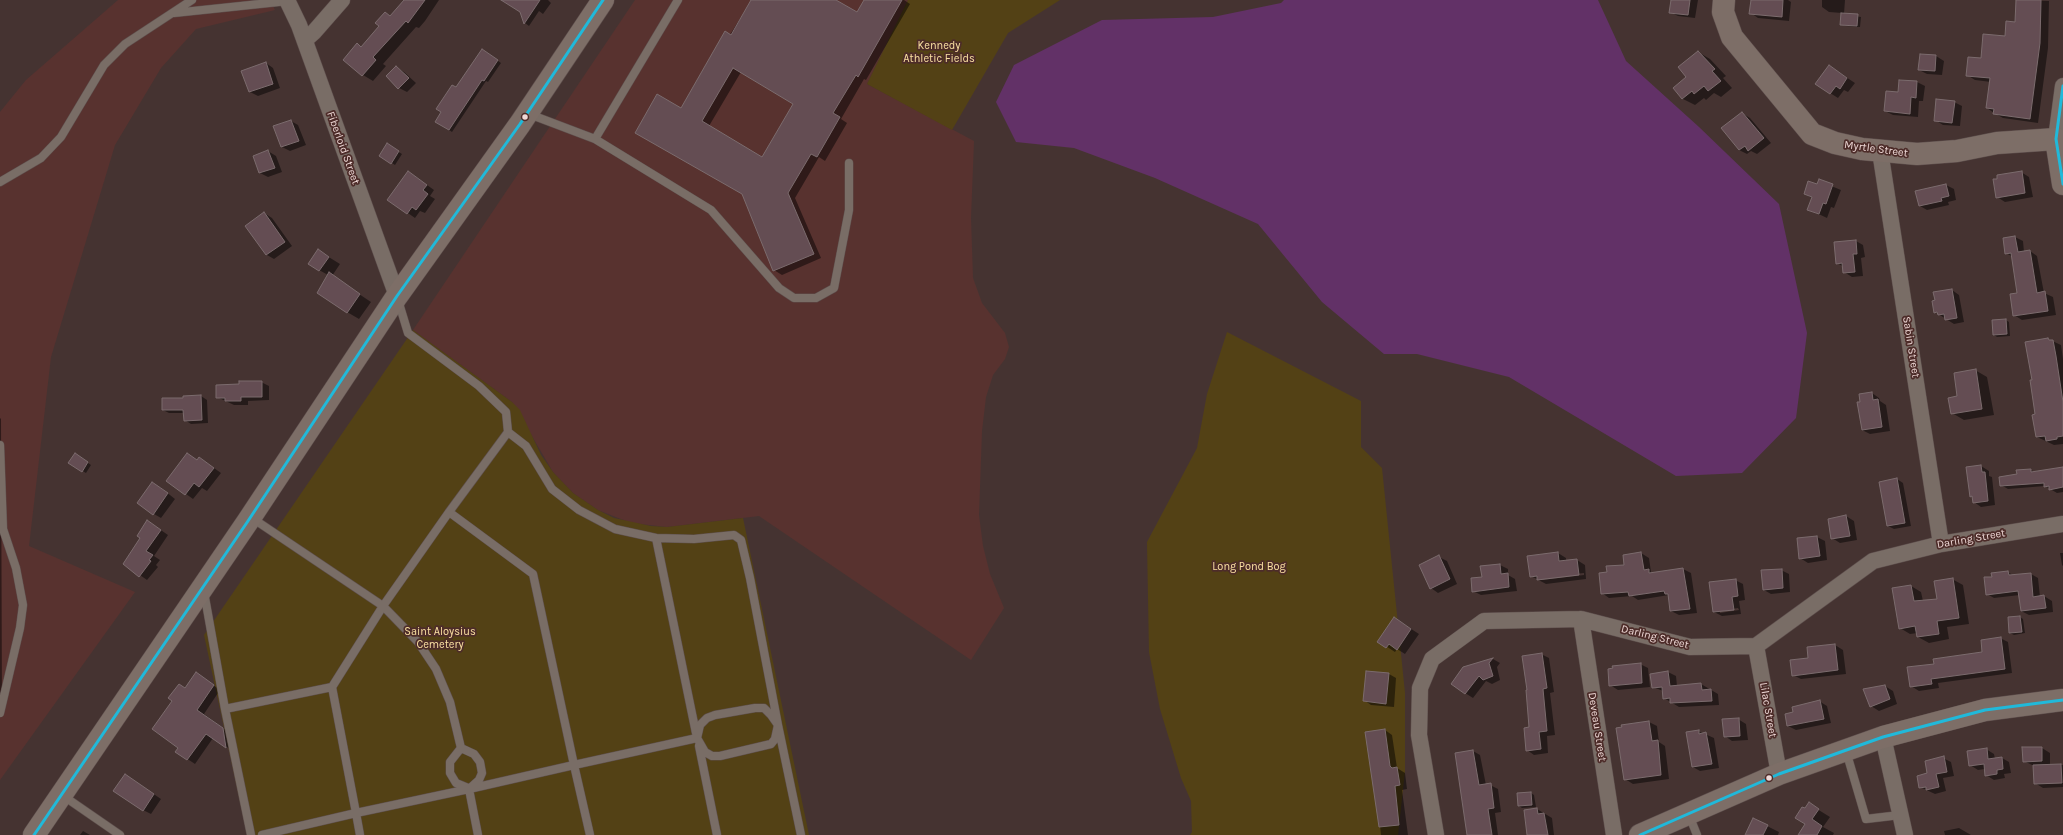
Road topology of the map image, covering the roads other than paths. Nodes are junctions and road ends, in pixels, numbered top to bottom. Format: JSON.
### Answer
{"nodes":[{"id":1,"x":192,"y":0,"type":"edge"},
{"id":2,"x":288,"y":0,"type":"edge"},
{"id":3,"x":342,"y":0,"type":"edge"},
{"id":4,"x":603,"y":0,"type":"edge"},
{"id":5,"x":678,"y":0,"type":"edge"},
{"id":6,"x":1724,"y":0,"type":"edge"},
{"id":7,"x":173,"y":13,"type":"junction"},
{"id":8,"x":304,"y":40,"type":"junction"},
{"id":9,"x":2063,"y":86,"type":"edge"},
{"id":10,"x":527,"y":113,"type":"junction"},
{"id":11,"x":595,"y":139,"type":"junction"},
{"id":12,"x":2056,"y":139,"type":"junction"},
{"id":13,"x":1880,"y":151,"type":"junction"},
{"id":14,"x":849,"y":163,"type":"dead end"},
{"id":15,"x":0,"y":182,"type":"edge"},
{"id":16,"x":2063,"y":184,"type":"edge"},
{"id":17,"x":397,"y":296,"type":"junction"},
{"id":18,"x":508,"y":432,"type":"junction"},
{"id":19,"x":0,"y":445,"type":"edge"},
{"id":20,"x":449,"y":512,"type":"junction"},
{"id":21,"x":251,"y":517,"type":"junction"},
{"id":22,"x":2063,"y":524,"type":"edge"},
{"id":23,"x":656,"y":538,"type":"junction"},
{"id":24,"x":1941,"y":544,"type":"junction"},
{"id":25,"x":203,"y":586,"type":"junction"},
{"id":26,"x":383,"y":606,"type":"junction"},
{"id":27,"x":1580,"y":619,"type":"junction"},
{"id":28,"x":1756,"y":646,"type":"junction"},
{"id":29,"x":332,"y":687,"type":"junction"},
{"id":30,"x":2063,"y":700,"type":"edge"},
{"id":31,"x":225,"y":709,"type":"junction"},
{"id":32,"x":0,"y":713,"type":"edge"},
{"id":33,"x":778,"y":726,"type":"junction"},
{"id":34,"x":1882,"y":737,"type":"junction"},
{"id":35,"x":697,"y":738,"type":"junction"},
{"id":36,"x":460,"y":748,"type":"junction"},
{"id":37,"x":1846,"y":750,"type":"junction"},
{"id":38,"x":574,"y":765,"type":"junction"},
{"id":39,"x":1780,"y":774,"type":"junction"},
{"id":40,"x":469,"y":788,"type":"junction"},
{"id":41,"x":62,"y":795,"type":"junction"},
{"id":42,"x":356,"y":813,"type":"junction"},
{"id":43,"x":1689,"y":814,"type":"junction"},
{"id":44,"x":1900,"y":814,"type":"junction"},
{"id":45,"x":34,"y":835,"type":"edge"},
{"id":46,"x":120,"y":835,"type":"edge"},
{"id":47,"x":251,"y":835,"type":"edge"},
{"id":48,"x":262,"y":835,"type":"edge"},
{"id":49,"x":360,"y":835,"type":"edge"},
{"id":50,"x":478,"y":835,"type":"edge"},
{"id":51,"x":590,"y":835,"type":"edge"},
{"id":52,"x":717,"y":835,"type":"edge"},
{"id":53,"x":801,"y":835,"type":"edge"},
{"id":54,"x":1436,"y":835,"type":"edge"},
{"id":55,"x":1614,"y":835,"type":"edge"},
{"id":56,"x":1640,"y":835,"type":"edge"},
{"id":57,"x":1697,"y":835,"type":"edge"},
{"id":58,"x":1905,"y":835,"type":"edge"}],
"edges":[{"from":1,"to":7,"type":"lane"},
{"from":2,"to":7,"type":"lane"},
{"from":2,"to":8,"type":"street","name":"Fiberloid Street"},
{"from":3,"to":8,"type":"street"},
{"from":4,"to":10,"type":"main road"},
{"from":5,"to":11,"type":"lane"},
{"from":6,"to":13,"type":"main road","name":"Myrtle Street"},
{"from":7,"to":15,"type":"lane"},
{"from":8,"to":17,"type":"street","name":"Fiberloid Street"},
{"from":9,"to":12,"type":"street"},
{"from":10,"to":11,"type":"lane"},
{"from":10,"to":17,"type":"main road"},
{"from":11,"to":14,"type":"lane"},
{"from":12,"to":13,"type":"main road","name":"Myrtle Street"},
{"from":12,"to":16,"type":"main road"},
{"from":13,"to":24,"type":"street","name":"Sabin Street"},
{"from":17,"to":18,"type":"lane"},
{"from":17,"to":21,"type":"main road"},
{"from":18,"to":20,"type":"lane"},
{"from":18,"to":23,"type":"lane"},
{"from":19,"to":32,"type":"lane"},
{"from":20,"to":26,"type":"lane"},
{"from":20,"to":38,"type":"lane"},
{"from":21,"to":25,"type":"main road"},
{"from":21,"to":26,"type":"lane"},
{"from":22,"to":24,"type":"street","name":"Darling Street"},
{"from":23,"to":33,"type":"lane"},
{"from":23,"to":35,"type":"lane"},
{"from":24,"to":28,"type":"street","name":"Darling Street"},
{"from":25,"to":31,"type":"lane"},
{"from":25,"to":41,"type":"main road"},
{"from":26,"to":29,"type":"lane"},
{"from":26,"to":36,"type":"lane"},
{"from":27,"to":28,"type":"street","name":"Darling Street"},
{"from":27,"to":54,"type":"street","name":"Darling Street"},
{"from":27,"to":55,"type":"street","name":"Deveau Street"},
{"from":28,"to":39,"type":"street","name":"Lilac Street"},
{"from":29,"to":31,"type":"lane"},
{"from":29,"to":42,"type":"lane"},
{"from":30,"to":34,"type":"main road"},
{"from":31,"to":47,"type":"lane"},
{"from":33,"to":35,"type":"lane"},
{"from":33,"to":35,"type":"lane"},
{"from":33,"to":53,"type":"lane"},
{"from":34,"to":37,"type":"main road"},
{"from":34,"to":44,"type":"street"},
{"from":35,"to":38,"type":"lane"},
{"from":35,"to":52,"type":"lane"},
{"from":36,"to":40,"type":"lane"},
{"from":36,"to":40,"type":"lane"},
{"from":37,"to":39,"type":"main road"},
{"from":37,"to":44,"type":"lane"},
{"from":38,"to":40,"type":"lane"},
{"from":38,"to":51,"type":"lane"},
{"from":39,"to":43,"type":"main road"},
{"from":40,"to":42,"type":"lane"},
{"from":40,"to":50,"type":"lane"},
{"from":41,"to":45,"type":"main road"},
{"from":41,"to":46,"type":"lane"},
{"from":42,"to":48,"type":"lane"},
{"from":42,"to":49,"type":"lane"},
{"from":43,"to":56,"type":"main road"},
{"from":43,"to":57,"type":"lane"},
{"from":44,"to":58,"type":"street"}]}
